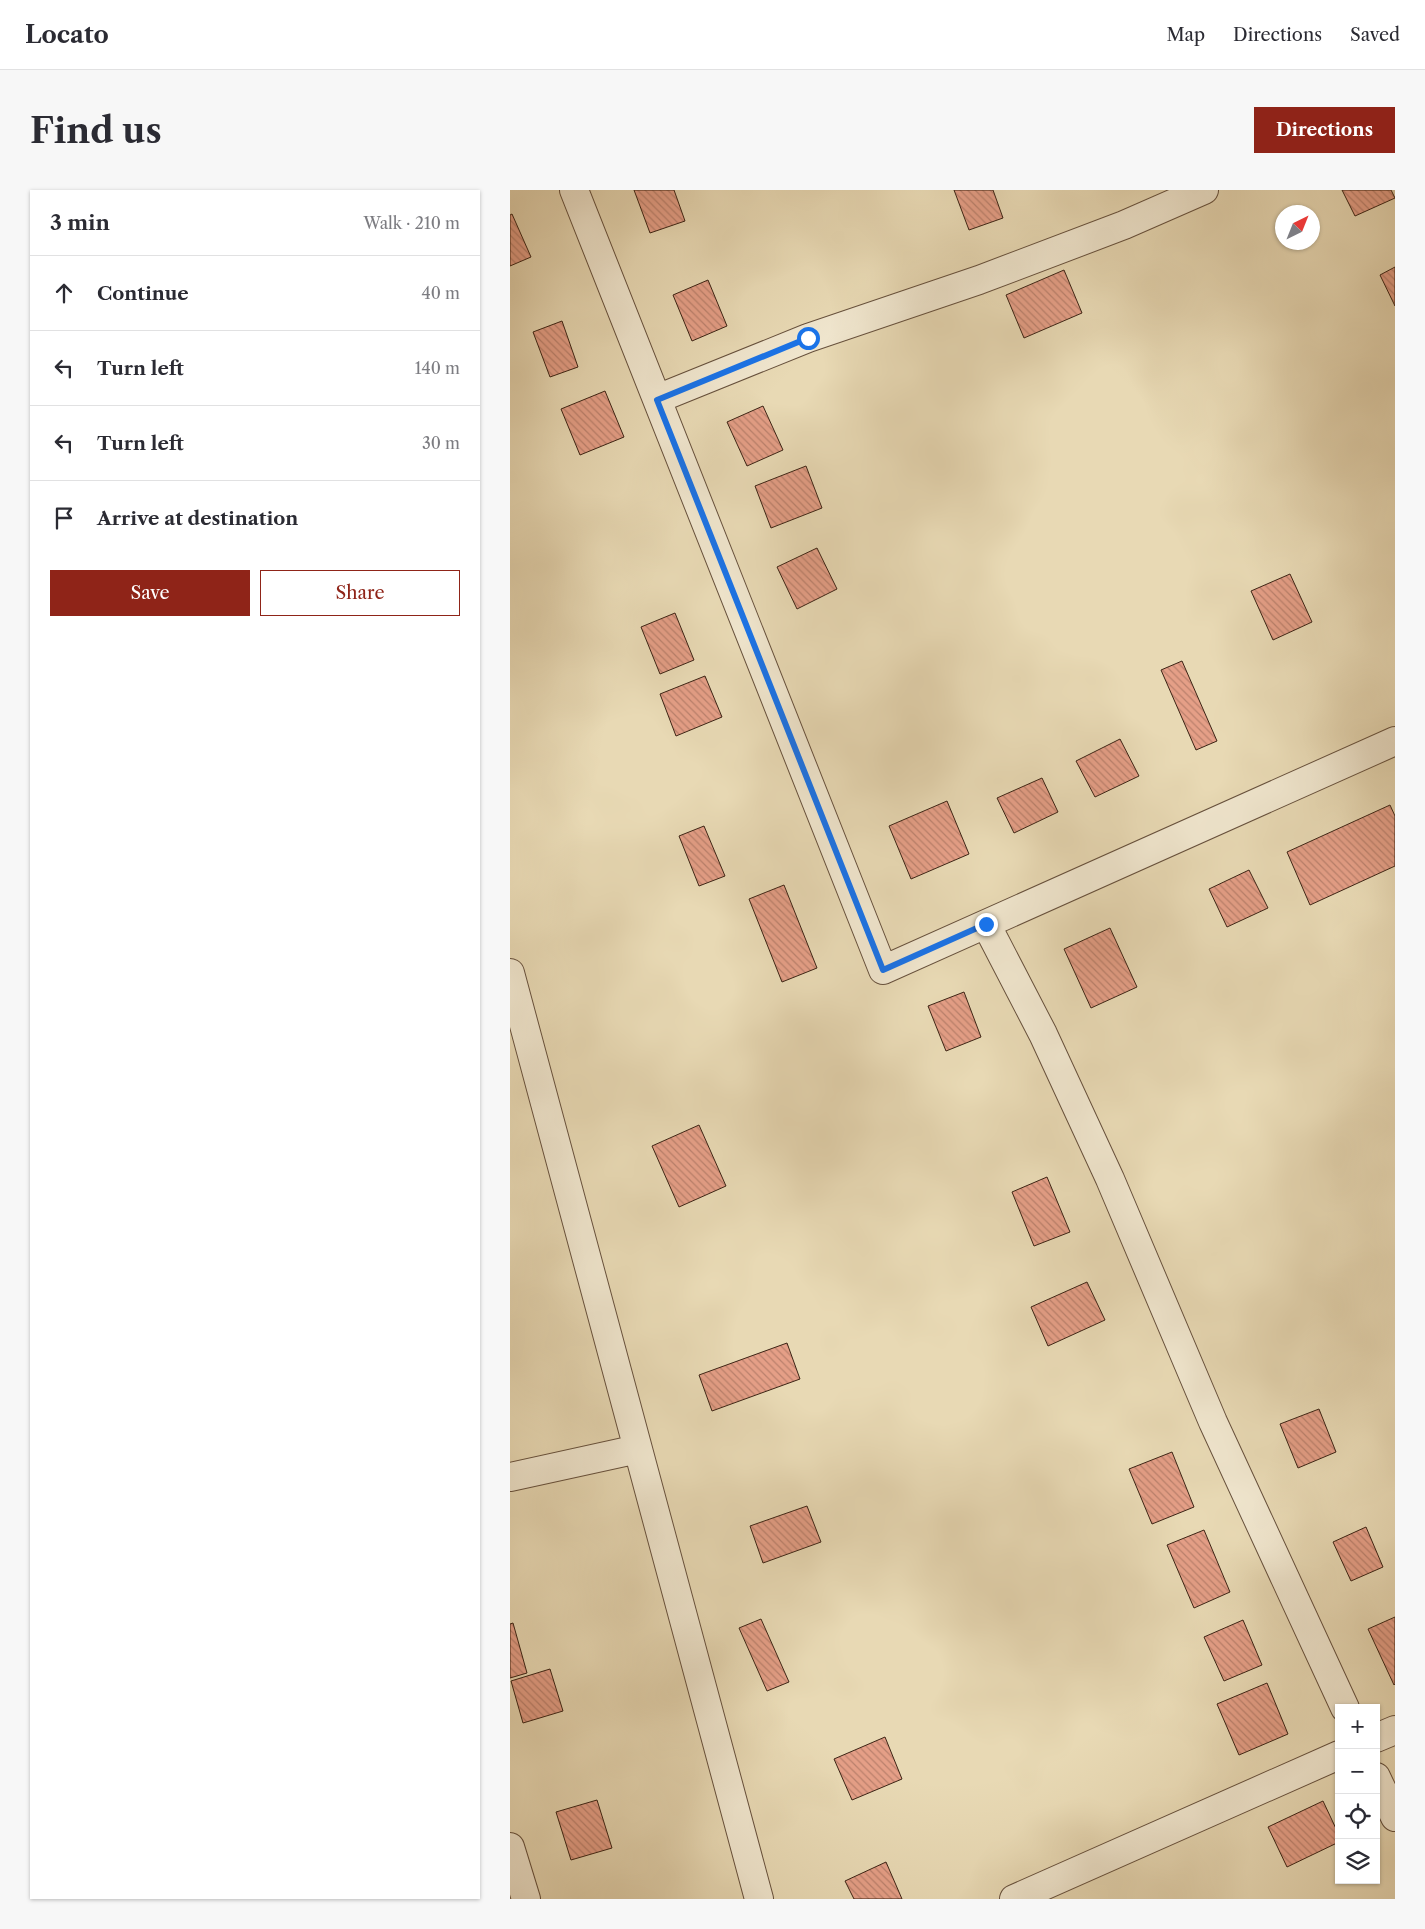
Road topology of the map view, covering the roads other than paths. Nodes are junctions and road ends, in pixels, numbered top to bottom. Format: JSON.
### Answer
{"nodes":[{"id":1,"x":574,"y":190,"type":"edge"},
{"id":2,"x":1204,"y":190,"type":"edge"},
{"id":3,"x":657,"y":400,"type":"junction"},
{"id":4,"x":1395,"y":741,"type":"edge"},
{"id":5,"x":986,"y":924,"type":"junction"},
{"id":6,"x":510,"y":973,"type":"edge"},
{"id":7,"x":638,"y":1450,"type":"junction"},
{"id":8,"x":510,"y":1477,"type":"edge"},
{"id":9,"x":1343,"y":1704,"type":"edge"},
{"id":10,"x":1395,"y":1730,"type":"edge"},
{"id":11,"x":1380,"y":1736,"type":"edge"},
{"id":12,"x":1335,"y":1757,"type":"edge"},
{"id":13,"x":1380,"y":1785,"type":"edge"},
{"id":14,"x":1395,"y":1817,"type":"edge"},
{"id":15,"x":510,"y":1847,"type":"edge"},
{"id":16,"x":526,"y":1899,"type":"edge"},
{"id":17,"x":759,"y":1899,"type":"edge"},
{"id":18,"x":1014,"y":1899,"type":"edge"}],
"edges":[{"from":1,"to":3,"type":"street"},
{"from":2,"to":3,"type":"street"},
{"from":3,"to":5,"type":"street"},
{"from":4,"to":5,"type":"street"},
{"from":5,"to":9,"type":"street"},
{"from":6,"to":7,"type":"street"},
{"from":7,"to":8,"type":"street"},
{"from":7,"to":17,"type":"street"},
{"from":10,"to":11,"type":"street"},
{"from":12,"to":18,"type":"street"},
{"from":13,"to":14,"type":"street"},
{"from":15,"to":16,"type":"street"}]}
